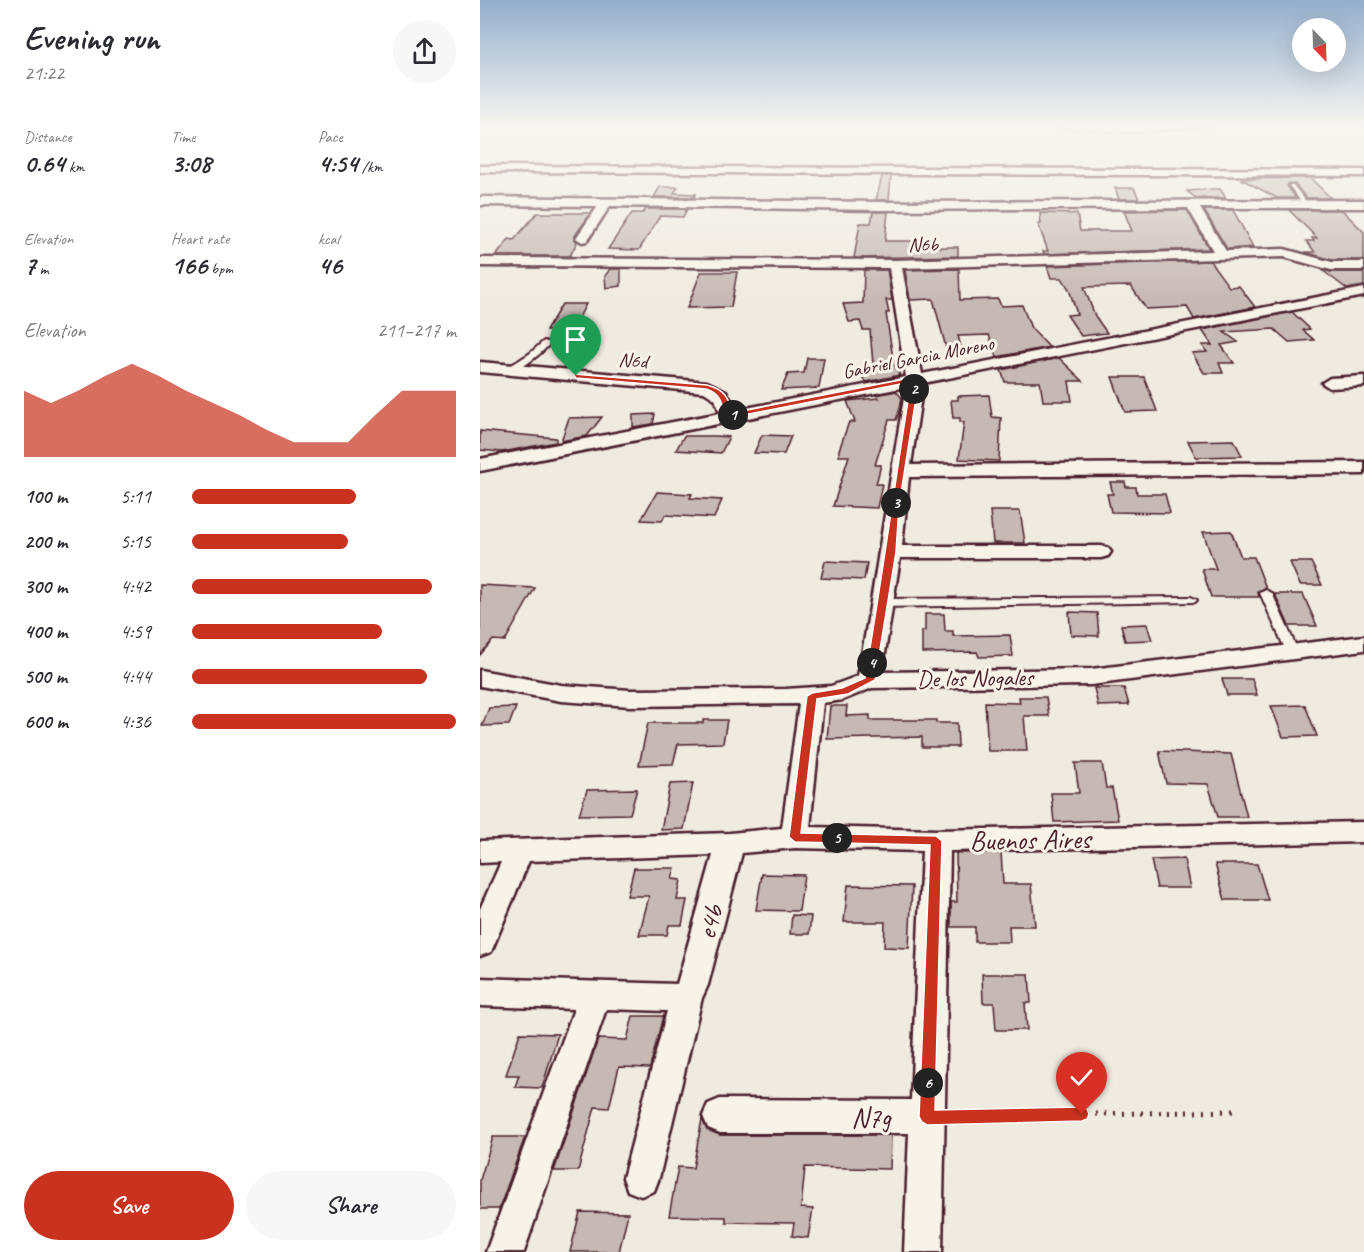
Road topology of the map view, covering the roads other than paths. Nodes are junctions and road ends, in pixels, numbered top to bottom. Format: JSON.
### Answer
{"nodes":[{"id":1,"x":1291,"y":186,"type":"dead end"},
{"id":2,"x":480,"y":201,"type":"edge"},
{"id":3,"x":606,"y":204,"type":"junction"},
{"id":4,"x":1364,"y":204,"type":"edge"},
{"id":5,"x":1192,"y":205,"type":"junction"},
{"id":6,"x":1306,"y":205,"type":"junction"},
{"id":7,"x":582,"y":238,"type":"dead end"},
{"id":8,"x":1223,"y":256,"type":"junction"},
{"id":9,"x":480,"y":262,"type":"edge"},
{"id":10,"x":895,"y":264,"type":"junction"},
{"id":11,"x":1364,"y":266,"type":"edge"},
{"id":12,"x":1364,"y":292,"type":"edge"},
{"id":13,"x":547,"y":342,"type":"dead end"},
{"id":14,"x":480,"y":367,"type":"edge"},
{"id":15,"x":510,"y":370,"type":"junction"},
{"id":16,"x":915,"y":379,"type":"junction"},
{"id":17,"x":1364,"y":381,"type":"edge"},
{"id":18,"x":1330,"y":383,"type":"dead end"},
{"id":19,"x":729,"y":416,"type":"junction"},
{"id":20,"x":480,"y":465,"type":"edge"},
{"id":21,"x":1364,"y":468,"type":"edge"},
{"id":22,"x":901,"y":471,"type":"junction"},
{"id":23,"x":891,"y":552,"type":"junction"},
{"id":24,"x":1101,"y":552,"type":"dead end"},
{"id":25,"x":1266,"y":593,"type":"dead end"},
{"id":26,"x":1191,"y":600,"type":"dead end"},
{"id":27,"x":881,"y":603,"type":"junction"},
{"id":28,"x":1364,"y":643,"type":"edge"},
{"id":29,"x":1292,"y":651,"type":"junction"},
{"id":30,"x":480,"y":678,"type":"edge"},
{"id":31,"x":870,"y":680,"type":"junction"},
{"id":32,"x":812,"y":696,"type":"junction"},
{"id":33,"x":1364,"y":832,"type":"edge"},
{"id":34,"x":795,"y":837,"type":"junction"},
{"id":35,"x":936,"y":841,"type":"junction"},
{"id":36,"x":730,"y":844,"type":"junction"},
{"id":37,"x":520,"y":850,"type":"junction"},
{"id":38,"x":480,"y":852,"type":"edge"},
{"id":39,"x":480,"y":943,"type":"edge"},
{"id":40,"x":480,"y":992,"type":"edge"},
{"id":41,"x":595,"y":995,"type":"junction"},
{"id":42,"x":686,"y":998,"type":"junction"},
{"id":43,"x":720,"y":1116,"type":"dead end"},
{"id":44,"x":927,"y":1117,"type":"junction"},
{"id":45,"x":641,"y":1178,"type":"dead end"},
{"id":46,"x":505,"y":1252,"type":"edge"},
{"id":47,"x":923,"y":1252,"type":"edge"}],
"edges":[{"from":1,"to":6,"type":"lane"},
{"from":2,"to":3,"type":"street"},
{"from":3,"to":5,"type":"street"},
{"from":3,"to":7,"type":"street"},
{"from":4,"to":6,"type":"street"},
{"from":5,"to":6,"type":"street"},
{"from":5,"to":8,"type":"street"},
{"from":8,"to":10,"type":"street","name":"N6b"},
{"from":8,"to":11,"type":"street","name":"N6b"},
{"from":9,"to":10,"type":"street","name":"N6b"},
{"from":10,"to":16,"type":"street"},
{"from":12,"to":16,"type":"street","name":"Gabriel Garcia Moreno"},
{"from":13,"to":15,"type":"lane"},
{"from":14,"to":15,"type":"street","name":"N6d"},
{"from":15,"to":19,"type":"street","name":"N6d"},
{"from":16,"to":19,"type":"street","name":"Gabriel Garcia Moreno"},
{"from":16,"to":22,"type":"street"},
{"from":17,"to":18,"type":"street"},
{"from":19,"to":20,"type":"street","name":"Gabriel Garcia Moreno"},
{"from":21,"to":22,"type":"street"},
{"from":22,"to":23,"type":"street"},
{"from":23,"to":24,"type":"street"},
{"from":23,"to":27,"type":"street"},
{"from":25,"to":29,"type":"lane"},
{"from":26,"to":27,"type":"lane"},
{"from":27,"to":31,"type":"street"},
{"from":28,"to":29,"type":"street","name":"De los Nogales"},
{"from":29,"to":31,"type":"street","name":"De los Nogales"},
{"from":30,"to":32,"type":"street","name":"De los Nogales"},
{"from":31,"to":32,"type":"street","name":"De los Nogales"},
{"from":32,"to":34,"type":"street"},
{"from":33,"to":35,"type":"street","name":"Buenos Aires"},
{"from":34,"to":35,"type":"street","name":"Buenos Aires"},
{"from":34,"to":36,"type":"street","name":"Buenos Aires"},
{"from":35,"to":44,"type":"street"},
{"from":36,"to":37,"type":"street","name":"Buenos Aires"},
{"from":36,"to":42,"type":"street","name":"e4b"},
{"from":37,"to":38,"type":"street","name":"Buenos Aires"},
{"from":37,"to":39,"type":"street"},
{"from":40,"to":41,"type":"street"},
{"from":41,"to":42,"type":"street"},
{"from":41,"to":46,"type":"street"},
{"from":42,"to":45,"type":"street","name":"e4b"},
{"from":43,"to":44,"type":"street","name":"N7g"},
{"from":44,"to":47,"type":"street"}]}
